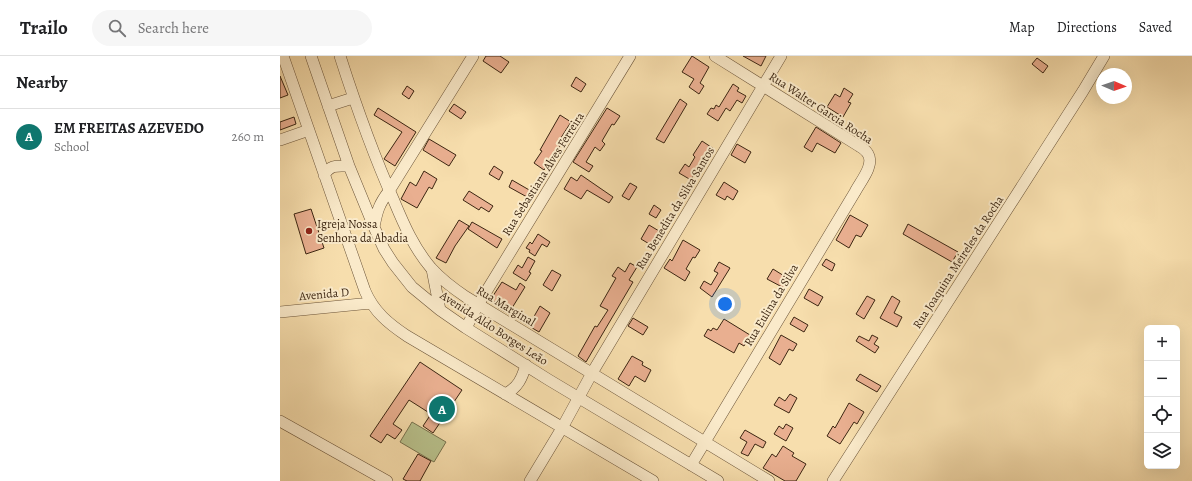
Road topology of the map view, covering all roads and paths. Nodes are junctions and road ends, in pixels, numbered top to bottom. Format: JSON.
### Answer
{"nodes":[{"id":1,"x":282,"y":56,"type":"edge"},
{"id":2,"x":340,"y":56,"type":"edge"},
{"id":3,"x":473,"y":56,"type":"edge"},
{"id":4,"x":630,"y":56,"type":"edge"},
{"id":5,"x":715,"y":56,"type":"edge"},
{"id":6,"x":781,"y":56,"type":"edge"},
{"id":7,"x":1104,"y":56,"type":"edge"},
{"id":8,"x":314,"y":58,"type":"edge"},
{"id":9,"x":763,"y":85,"type":"junction"},
{"id":10,"x":353,"y":98,"type":"junction"},
{"id":11,"x":328,"y":106,"type":"junction"},
{"id":12,"x":309,"y":130,"type":"junction"},
{"id":13,"x":280,"y":140,"type":"edge"},
{"id":14,"x":870,"y":158,"type":"joint"},
{"id":15,"x":350,"y":166,"type":"junction"},
{"id":16,"x":324,"y":175,"type":"junction"},
{"id":17,"x":389,"y":191,"type":"junction"},
{"id":18,"x":374,"y":227,"type":"junction"},
{"id":19,"x":432,"y":269,"type":"junction"},
{"id":20,"x":371,"y":303,"type":"junction"},
{"id":21,"x":478,"y":305,"type":"junction"},
{"id":22,"x":440,"y":310,"type":"junction"},
{"id":23,"x":280,"y":312,"type":"edge"},
{"id":24,"x":466,"y":328,"type":"junction"},
{"id":25,"x":526,"y":365,"type":"junction"},
{"id":26,"x":592,"y":374,"type":"junction"},
{"id":27,"x":505,"y":394,"type":"junction"},
{"id":28,"x":579,"y":398,"type":"junction"},
{"id":29,"x":280,"y":414,"type":"edge"},
{"id":30,"x":285,"y":423,"type":"edge"},
{"id":31,"x":562,"y":428,"type":"junction"},
{"id":32,"x":704,"y":442,"type":"junction"},
{"id":33,"x":691,"y":465,"type":"junction"},
{"id":34,"x":387,"y":481,"type":"edge"},
{"id":35,"x":530,"y":481,"type":"edge"},
{"id":36,"x":653,"y":481,"type":"edge"},
{"id":37,"x":718,"y":481,"type":"edge"},
{"id":38,"x":769,"y":481,"type":"edge"},
{"id":39,"x":833,"y":481,"type":"edge"}],
"edges":[{"from":1,"to":12,"type":"street"},
{"from":2,"to":10,"type":"street","name":"Rua Marginal"},
{"from":3,"to":17,"type":"street"},
{"from":4,"to":21,"type":"street","name":"Rua Sebastiana Alves Ferreira"},
{"from":5,"to":9,"type":"street","name":"Rua Walter Garcia Rocha"},
{"from":6,"to":9,"type":"street","name":"Rua Benedita da Silva Santos"},
{"from":7,"to":39,"type":"street","name":"Rua Joaquina Meireles da Rocha"},
{"from":8,"to":11,"type":"street","name":"Avenida Aldo Borges Leão"},
{"from":9,"to":14,"type":"street","name":"Rua Walter Garcia Rocha"},
{"from":9,"to":26,"type":"street","name":"Rua Benedita da Silva Santos"},
{"from":10,"to":11,"type":"street"},
{"from":10,"to":17,"type":"street","name":"Rua Marginal"},
{"from":11,"to":15,"type":"street","name":"Avenida Aldo Borges Leão"},
{"from":12,"to":13,"type":"street"},
{"from":12,"to":16,"type":"street"},
{"from":14,"to":32,"type":"street","name":"Rua Eulina da Silva"},
{"from":15,"to":16,"type":"street"},
{"from":15,"to":18,"type":"street","name":"Avenida Aldo Borges Leão"},
{"from":16,"to":20,"type":"street"},
{"from":17,"to":18,"type":"street"},
{"from":17,"to":19,"type":"street","name":"Rua Marginal"},
{"from":18,"to":22,"type":"street","name":"Avenida Aldo Borges Leão"},
{"from":19,"to":21,"type":"street","name":"Rua Marginal"},
{"from":19,"to":22,"type":"street"},
{"from":20,"to":23,"type":"street","name":"Avenida D"},
{"from":20,"to":27,"type":"street"},
{"from":21,"to":24,"type":"street","name":"Rua Sebastiana Alves Ferreira"},
{"from":21,"to":26,"type":"street","name":"Rua Marginal"},
{"from":22,"to":24,"type":"street","name":"Avenida Aldo Borges Leão"},
{"from":24,"to":25,"type":"street","name":"Avenida Aldo Borges Leão"},
{"from":25,"to":27,"type":"street"},
{"from":25,"to":28,"type":"street","name":"Avenida Aldo Borges Leão"},
{"from":26,"to":28,"type":"street","name":"Rua Benedita da Silva Santos"},
{"from":26,"to":32,"type":"street","name":"Rua Marginal"},
{"from":27,"to":31,"type":"street"},
{"from":28,"to":31,"type":"street","name":"Rua Benedita da Silva Santos"},
{"from":28,"to":33,"type":"street","name":"Avenida Aldo Borges Leão"},
{"from":29,"to":30,"type":"street"},
{"from":30,"to":34,"type":"street"},
{"from":31,"to":35,"type":"street","name":"Rua Benedita da Silva Santos"},
{"from":31,"to":36,"type":"street"},
{"from":32,"to":33,"type":"street","name":"Rua Eulina da Silva"},
{"from":32,"to":38,"type":"street","name":"Rua Marginal"},
{"from":33,"to":37,"type":"street","name":"Avenida Aldo Borges Leão"}]}
